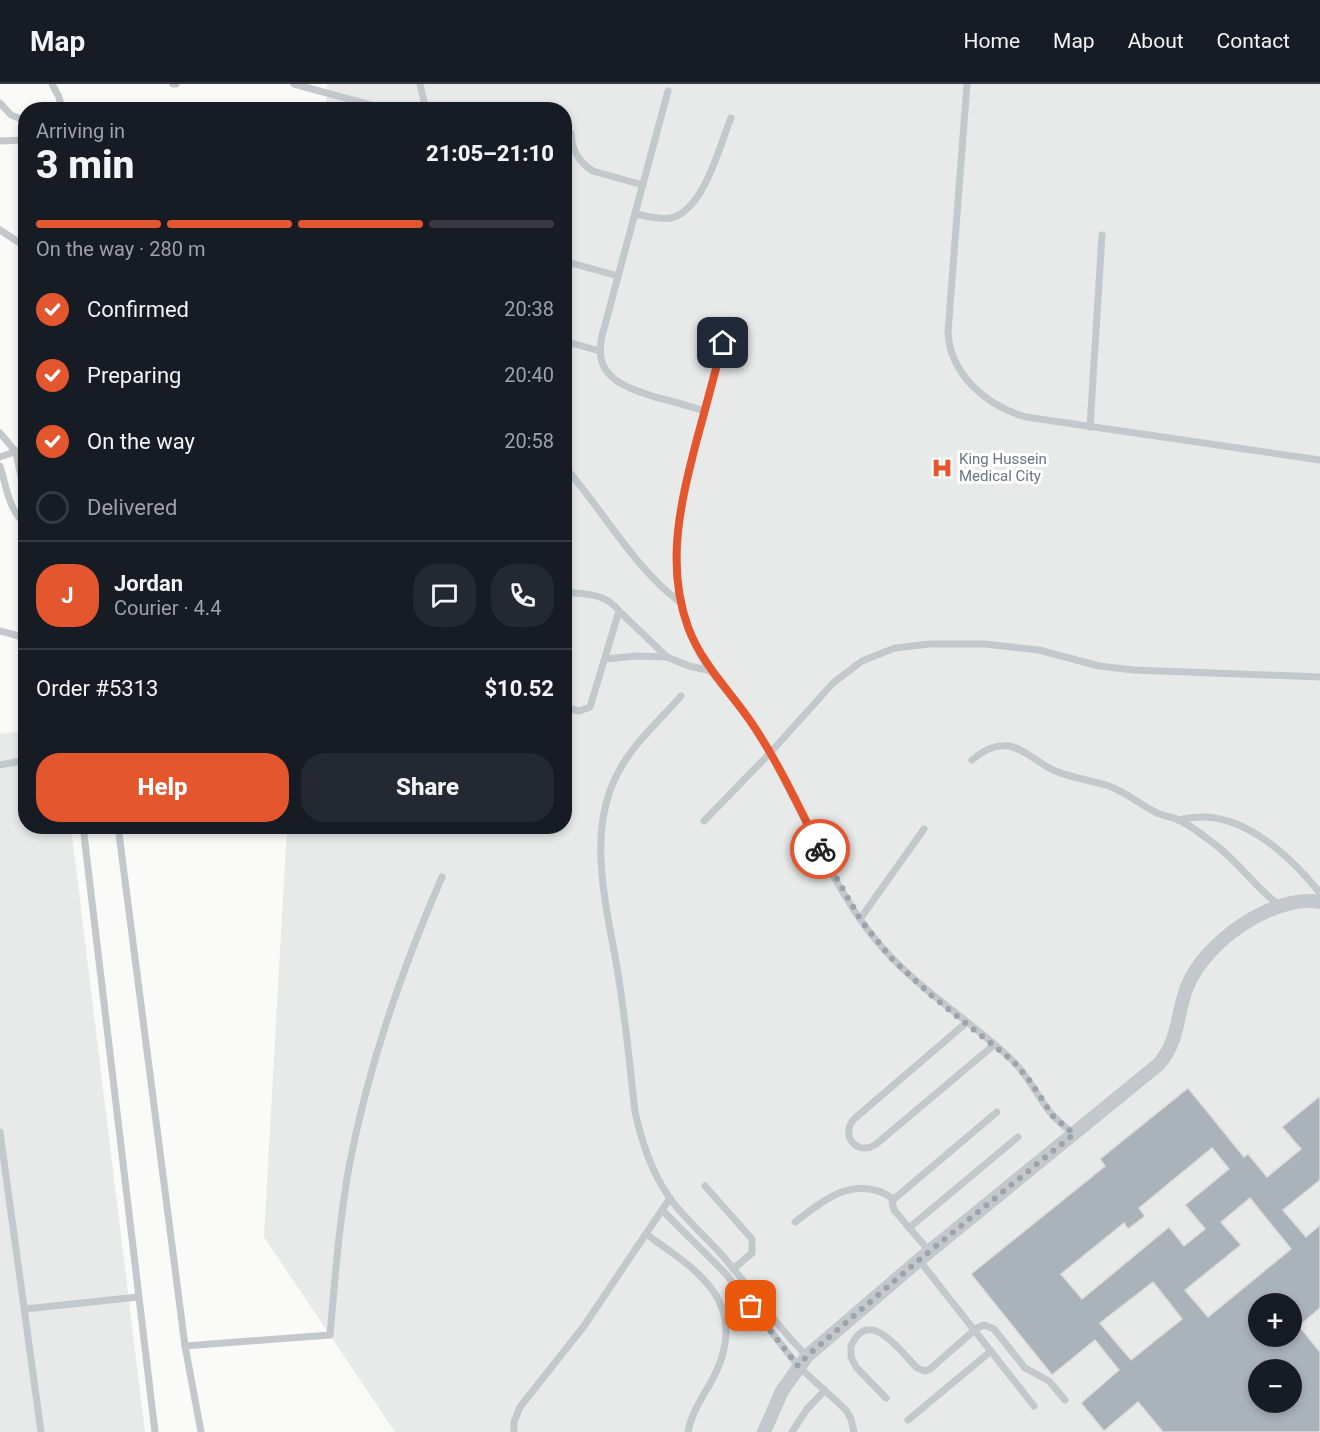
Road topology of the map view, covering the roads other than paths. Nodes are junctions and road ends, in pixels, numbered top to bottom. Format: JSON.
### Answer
{"nodes":[{"id":1,"x":52,"y":84,"type":"edge"},
{"id":2,"x":294,"y":84,"type":"edge"},
{"id":3,"x":420,"y":84,"type":"edge"},
{"id":4,"x":967,"y":84,"type":"edge"},
{"id":5,"x":668,"y":91,"type":"dead end"},
{"id":6,"x":60,"y":102,"type":"edge"},
{"id":7,"x":360,"y":102,"type":"edge"},
{"id":8,"x":424,"y":102,"type":"edge"},
{"id":9,"x":0,"y":103,"type":"edge"},
{"id":10,"x":18,"y":117,"type":"edge"},
{"id":11,"x":731,"y":118,"type":"dead end"},
{"id":12,"x":18,"y":140,"type":"edge"},
{"id":13,"x":572,"y":140,"type":"edge"},
{"id":14,"x":0,"y":141,"type":"edge"},
{"id":15,"x":643,"y":185,"type":"junction"},
{"id":16,"x":635,"y":214,"type":"junction"},
{"id":17,"x":0,"y":230,"type":"edge"},
{"id":18,"x":1102,"y":235,"type":"dead end"},
{"id":19,"x":18,"y":242,"type":"edge"},
{"id":20,"x":572,"y":263,"type":"edge"},
{"id":21,"x":618,"y":276,"type":"junction"},
{"id":22,"x":729,"y":320,"type":"dead end"},
{"id":23,"x":572,"y":343,"type":"edge"},
{"id":24,"x":600,"y":351,"type":"junction"},
{"id":25,"x":705,"y":411,"type":"junction"},
{"id":26,"x":1090,"y":427,"type":"junction"},
{"id":27,"x":0,"y":433,"type":"edge"},
{"id":28,"x":16,"y":452,"type":"junction"},
{"id":29,"x":0,"y":458,"type":"edge"},
{"id":30,"x":1320,"y":460,"type":"edge"},
{"id":31,"x":18,"y":462,"type":"edge"},
{"id":32,"x":0,"y":466,"type":"edge"},
{"id":33,"x":572,"y":476,"type":"edge"},
{"id":34,"x":18,"y":518,"type":"edge"},
{"id":35,"x":572,"y":593,"type":"edge"},
{"id":36,"x":681,"y":603,"type":"junction"},
{"id":37,"x":619,"y":611,"type":"junction"},
{"id":38,"x":0,"y":631,"type":"edge"},
{"id":39,"x":18,"y":636,"type":"edge"},
{"id":40,"x":667,"y":657,"type":"junction"},
{"id":41,"x":606,"y":659,"type":"junction"},
{"id":42,"x":711,"y":671,"type":"junction"},
{"id":43,"x":1320,"y":677,"type":"edge"},
{"id":44,"x":681,"y":696,"type":"dead end"},
{"id":45,"x":572,"y":709,"type":"edge"},
{"id":46,"x":770,"y":753,"type":"junction"},
{"id":47,"x":972,"y":760,"type":"dead end"},
{"id":48,"x":18,"y":762,"type":"edge"},
{"id":49,"x":0,"y":767,"type":"edge"},
{"id":50,"x":1178,"y":820,"type":"junction"},
{"id":51,"x":704,"y":821,"type":"dead end"},
{"id":52,"x":924,"y":829,"type":"dead end"},
{"id":53,"x":84,"y":834,"type":"edge"},
{"id":54,"x":119,"y":834,"type":"edge"},
{"id":55,"x":442,"y":877,"type":"dead end"},
{"id":56,"x":1320,"y":894,"type":"edge"},
{"id":57,"x":1320,"y":902,"type":"edge"},
{"id":58,"x":1279,"y":905,"type":"junction"},
{"id":59,"x":860,"y":919,"type":"junction"},
{"id":60,"x":966,"y":1023,"type":"junction"},
{"id":61,"x":994,"y":1045,"type":"junction"},
{"id":62,"x":998,"y":1112,"type":"dead end"},
{"id":63,"x":0,"y":1132,"type":"edge"},
{"id":64,"x":1074,"y":1134,"type":"junction"},
{"id":65,"x":1018,"y":1137,"type":"dead end"},
{"id":66,"x":705,"y":1186,"type":"dead end"},
{"id":67,"x":670,"y":1198,"type":"junction"},
{"id":68,"x":894,"y":1199,"type":"junction"},
{"id":69,"x":662,"y":1210,"type":"junction"},
{"id":70,"x":795,"y":1222,"type":"dead end"},
{"id":71,"x":909,"y":1228,"type":"junction"},
{"id":72,"x":646,"y":1234,"type":"junction"},
{"id":73,"x":924,"y":1256,"type":"junction"},
{"id":74,"x":733,"y":1269,"type":"junction"},
{"id":75,"x":138,"y":1297,"type":"junction"},
{"id":76,"x":25,"y":1309,"type":"junction"},
{"id":77,"x":975,"y":1330,"type":"junction"},
{"id":78,"x":185,"y":1346,"type":"junction"},
{"id":79,"x":991,"y":1351,"type":"junction"},
{"id":80,"x":802,"y":1361,"type":"junction"},
{"id":81,"x":825,"y":1390,"type":"junction"},
{"id":82,"x":886,"y":1398,"type":"dead end"},
{"id":83,"x":1065,"y":1400,"type":"dead end"},
{"id":84,"x":1034,"y":1406,"type":"dead end"},
{"id":85,"x":908,"y":1420,"type":"dead end"},
{"id":86,"x":41,"y":1432,"type":"edge"},
{"id":87,"x":155,"y":1432,"type":"edge"},
{"id":88,"x":201,"y":1432,"type":"edge"},
{"id":89,"x":514,"y":1432,"type":"edge"},
{"id":90,"x":688,"y":1432,"type":"edge"},
{"id":91,"x":764,"y":1432,"type":"edge"},
{"id":92,"x":792,"y":1432,"type":"edge"},
{"id":93,"x":854,"y":1432,"type":"edge"}],
"edges":[{"from":1,"to":6,"type":"lane"},
{"from":2,"to":7,"type":"lane"},
{"from":3,"to":8,"type":"lane"},
{"from":4,"to":26,"type":"lane"},
{"from":5,"to":15,"type":"lane"},
{"from":9,"to":10,"type":"lane"},
{"from":11,"to":16,"type":"lane"},
{"from":12,"to":14,"type":"lane"},
{"from":13,"to":15,"type":"lane"},
{"from":15,"to":16,"type":"lane"},
{"from":16,"to":21,"type":"lane"},
{"from":17,"to":19,"type":"lane"},
{"from":18,"to":26,"type":"lane"},
{"from":20,"to":21,"type":"lane"},
{"from":21,"to":24,"type":"lane"},
{"from":22,"to":25,"type":"lane"},
{"from":23,"to":24,"type":"lane"},
{"from":24,"to":25,"type":"lane"},
{"from":25,"to":36,"type":"lane"},
{"from":26,"to":30,"type":"lane"},
{"from":27,"to":28,"type":"lane"},
{"from":28,"to":29,"type":"lane"},
{"from":28,"to":31,"type":"lane"},
{"from":32,"to":34,"type":"lane"},
{"from":33,"to":36,"type":"lane"},
{"from":35,"to":37,"type":"lane"},
{"from":36,"to":42,"type":"lane"},
{"from":37,"to":40,"type":"lane"},
{"from":37,"to":41,"type":"lane"},
{"from":38,"to":39,"type":"lane"},
{"from":40,"to":41,"type":"lane"},
{"from":40,"to":42,"type":"lane"},
{"from":41,"to":45,"type":"lane"},
{"from":42,"to":46,"type":"lane"},
{"from":43,"to":46,"type":"lane"},
{"from":44,"to":67,"type":"lane"},
{"from":46,"to":51,"type":"lane"},
{"from":46,"to":59,"type":"lane"},
{"from":47,"to":50,"type":"lane"},
{"from":48,"to":49,"type":"lane"},
{"from":50,"to":56,"type":"lane"},
{"from":50,"to":58,"type":"lane"},
{"from":52,"to":59,"type":"lane"},
{"from":53,"to":75,"type":"lane"},
{"from":54,"to":78,"type":"lane"},
{"from":55,"to":78,"type":"lane"},
{"from":57,"to":58,"type":"street"},
{"from":58,"to":64,"type":"street"},
{"from":59,"to":60,"type":"lane"},
{"from":60,"to":61,"type":"lane"},
{"from":60,"to":61,"type":"lane"},
{"from":61,"to":64,"type":"lane"},
{"from":62,"to":68,"type":"lane"},
{"from":63,"to":76,"type":"lane"},
{"from":64,"to":73,"type":"street"},
{"from":65,"to":71,"type":"lane"},
{"from":66,"to":74,"type":"lane"},
{"from":67,"to":69,"type":"lane"},
{"from":67,"to":74,"type":"lane"},
{"from":68,"to":70,"type":"lane"},
{"from":68,"to":71,"type":"lane"},
{"from":69,"to":72,"type":"lane"},
{"from":69,"to":80,"type":"lane"},
{"from":71,"to":73,"type":"lane"},
{"from":72,"to":89,"type":"lane"},
{"from":72,"to":90,"type":"lane"},
{"from":73,"to":77,"type":"lane"},
{"from":73,"to":80,"type":"street"},
{"from":74,"to":80,"type":"lane"},
{"from":75,"to":76,"type":"lane"},
{"from":75,"to":87,"type":"lane"},
{"from":76,"to":86,"type":"lane"},
{"from":77,"to":79,"type":"lane"},
{"from":77,"to":82,"type":"lane"},
{"from":77,"to":83,"type":"lane"},
{"from":78,"to":88,"type":"lane"},
{"from":79,"to":84,"type":"lane"},
{"from":79,"to":85,"type":"lane"},
{"from":80,"to":81,"type":"lane"},
{"from":80,"to":91,"type":"street"},
{"from":81,"to":92,"type":"lane"},
{"from":81,"to":93,"type":"lane"}]}
